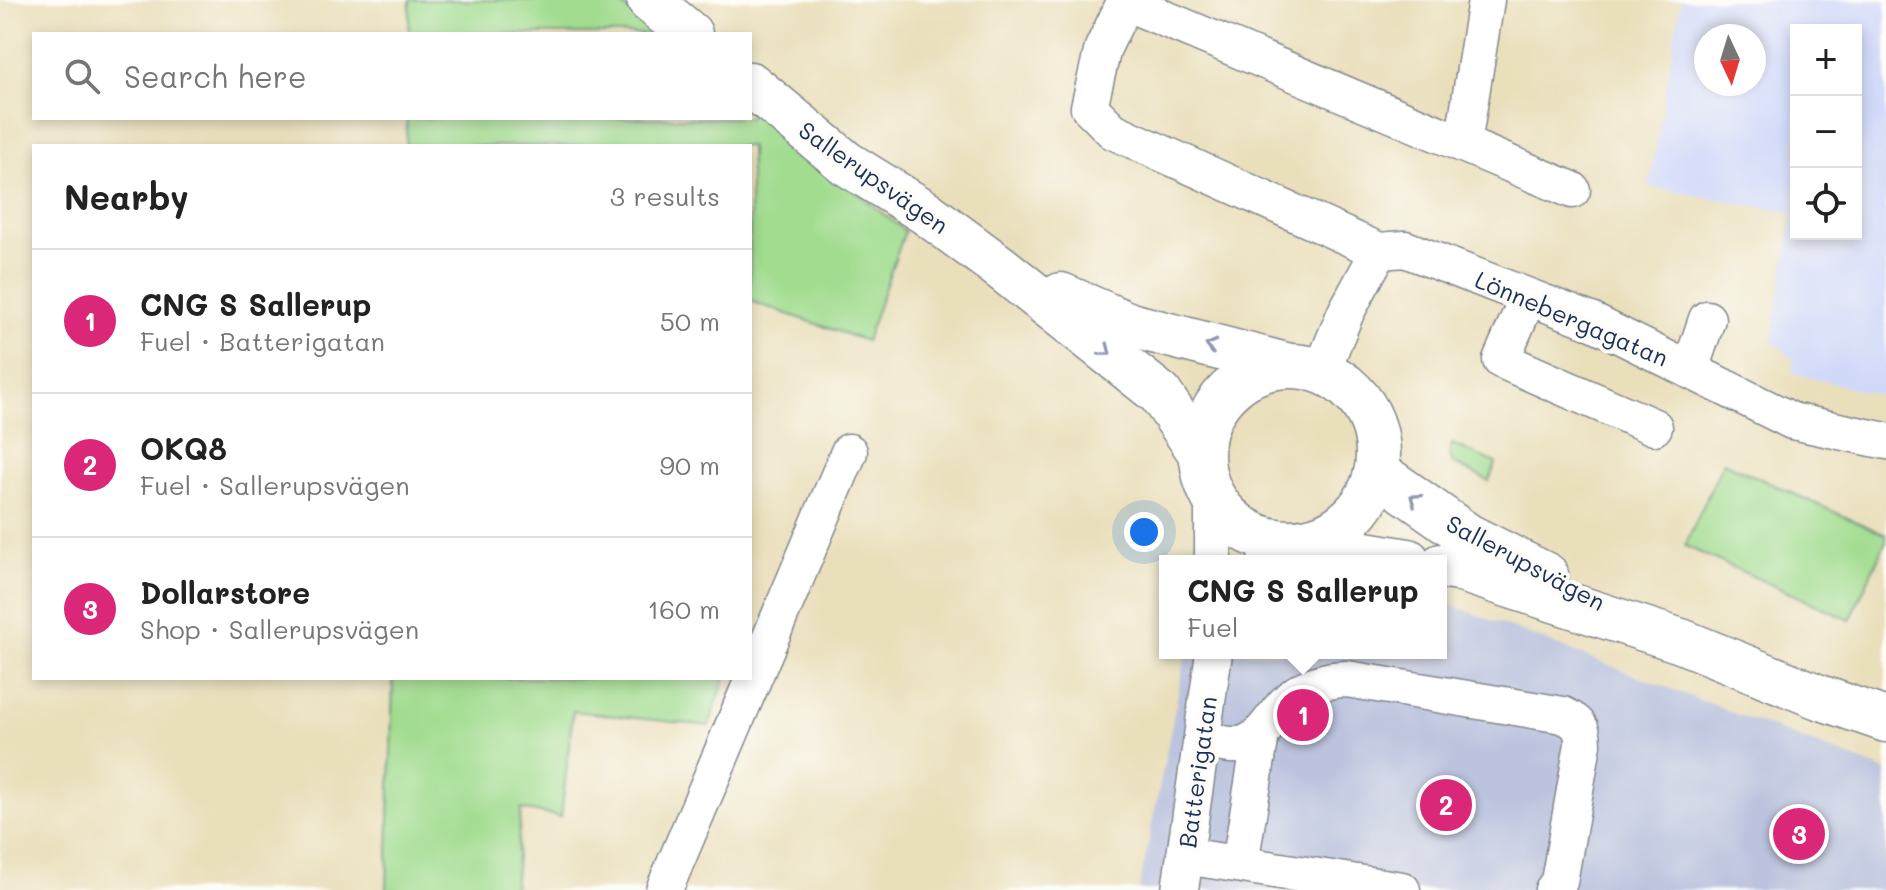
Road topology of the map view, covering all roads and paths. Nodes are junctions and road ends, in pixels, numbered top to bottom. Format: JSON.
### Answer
{"nodes":[{"id":1,"x":649,"y":0,"type":"edge"},
{"id":2,"x":1486,"y":0,"type":"edge"},
{"id":3,"x":1125,"y":1,"type":"edge"},
{"id":4,"x":688,"y":32,"type":"edge"},
{"id":5,"x":752,"y":86,"type":"edge"},
{"id":6,"x":1463,"y":144,"type":"junction"},
{"id":7,"x":1572,"y":190,"type":"dead end"},
{"id":8,"x":1379,"y":251,"type":"junction"},
{"id":9,"x":1001,"y":268,"type":"junction"},
{"id":10,"x":1528,"y":297,"type":"junction"},
{"id":11,"x":1707,"y":319,"type":"dead end"},
{"id":12,"x":1304,"y":368,"type":"junction"},
{"id":13,"x":1690,"y":370,"type":"junction"},
{"id":14,"x":1654,"y":427,"type":"dead end"},
{"id":15,"x":1886,"y":441,"type":"edge"},
{"id":16,"x":849,"y":452,"type":"dead end"},
{"id":17,"x":1201,"y":454,"type":"junction"},
{"id":18,"x":1377,"y":472,"type":"junction"},
{"id":19,"x":1213,"y":499,"type":"junction"},
{"id":20,"x":1279,"y":548,"type":"edge"},
{"id":21,"x":1213,"y":555,"type":"edge"},
{"id":22,"x":1348,"y":555,"type":"edge"},
{"id":23,"x":1447,"y":567,"type":"edge"},
{"id":24,"x":1681,"y":641,"type":"junction"},
{"id":25,"x":1213,"y":659,"type":"edge"},
{"id":26,"x":1886,"y":720,"type":"edge"},
{"id":27,"x":1261,"y":734,"type":"junction"},
{"id":28,"x":1202,"y":740,"type":"junction"},
{"id":29,"x":1240,"y":864,"type":"junction"},
{"id":30,"x":1183,"y":873,"type":"edge"},
{"id":31,"x":664,"y":890,"type":"edge"},
{"id":32,"x":1402,"y":890,"type":"edge"},
{"id":33,"x":1553,"y":890,"type":"edge"}],
"edges":[{"from":1,"to":4,"type":"main road"},
{"from":2,"to":6,"type":"street"},
{"from":3,"to":6,"type":"street"},
{"from":3,"to":8,"type":"street","name":"Lönnebergagatan"},
{"from":5,"to":9,"type":"main road","name":"Sallerupsvägen"},
{"from":6,"to":7,"type":"street"},
{"from":8,"to":10,"type":"street","name":"Lönnebergagatan"},
{"from":8,"to":12,"type":"street"},
{"from":12,"to":9,"type":"main road","name":"Sallerupsvägen","one_way":true},
{"from":9,"to":17,"type":"main road","name":"Sallerupsvägen","one_way":true},
{"from":10,"to":13,"type":"street","name":"Lönnebergagatan"},
{"from":10,"to":14,"type":"street"},
{"from":11,"to":13,"type":"street"},
{"from":12,"to":17,"type":"main road","name":"Sallerupsvägen"},
{"from":12,"to":18,"type":"main road","name":"Sallerupsvägen"},
{"from":13,"to":15,"type":"street","name":"Lönnebergagatan"},
{"from":16,"to":31,"type":"street"},
{"from":17,"to":19,"type":"main road","name":"Sallerupsvägen"},
{"from":18,"to":20,"type":"main road","name":"Sallerupsvägen"},
{"from":24,"to":18,"type":"main road","name":"Sallerupsvägen","one_way":true},
{"from":19,"to":20,"type":"main road"},
{"from":19,"to":21,"type":"street"},
{"from":20,"to":22,"type":"main road"},
{"from":23,"to":24,"type":"main road","name":"Sallerupsvägen"},
{"from":24,"to":26,"type":"main road","name":"Sallerupsvägen"},
{"from":25,"to":28,"type":"street","name":"Batterigatan"},
{"from":27,"to":28,"type":"street"},
{"from":27,"to":29,"type":"street"},
{"from":27,"to":33,"type":"street"},
{"from":28,"to":30,"type":"street","name":"Batterigatan"},
{"from":29,"to":30,"type":"street"},
{"from":29,"to":32,"type":"street"}]}
